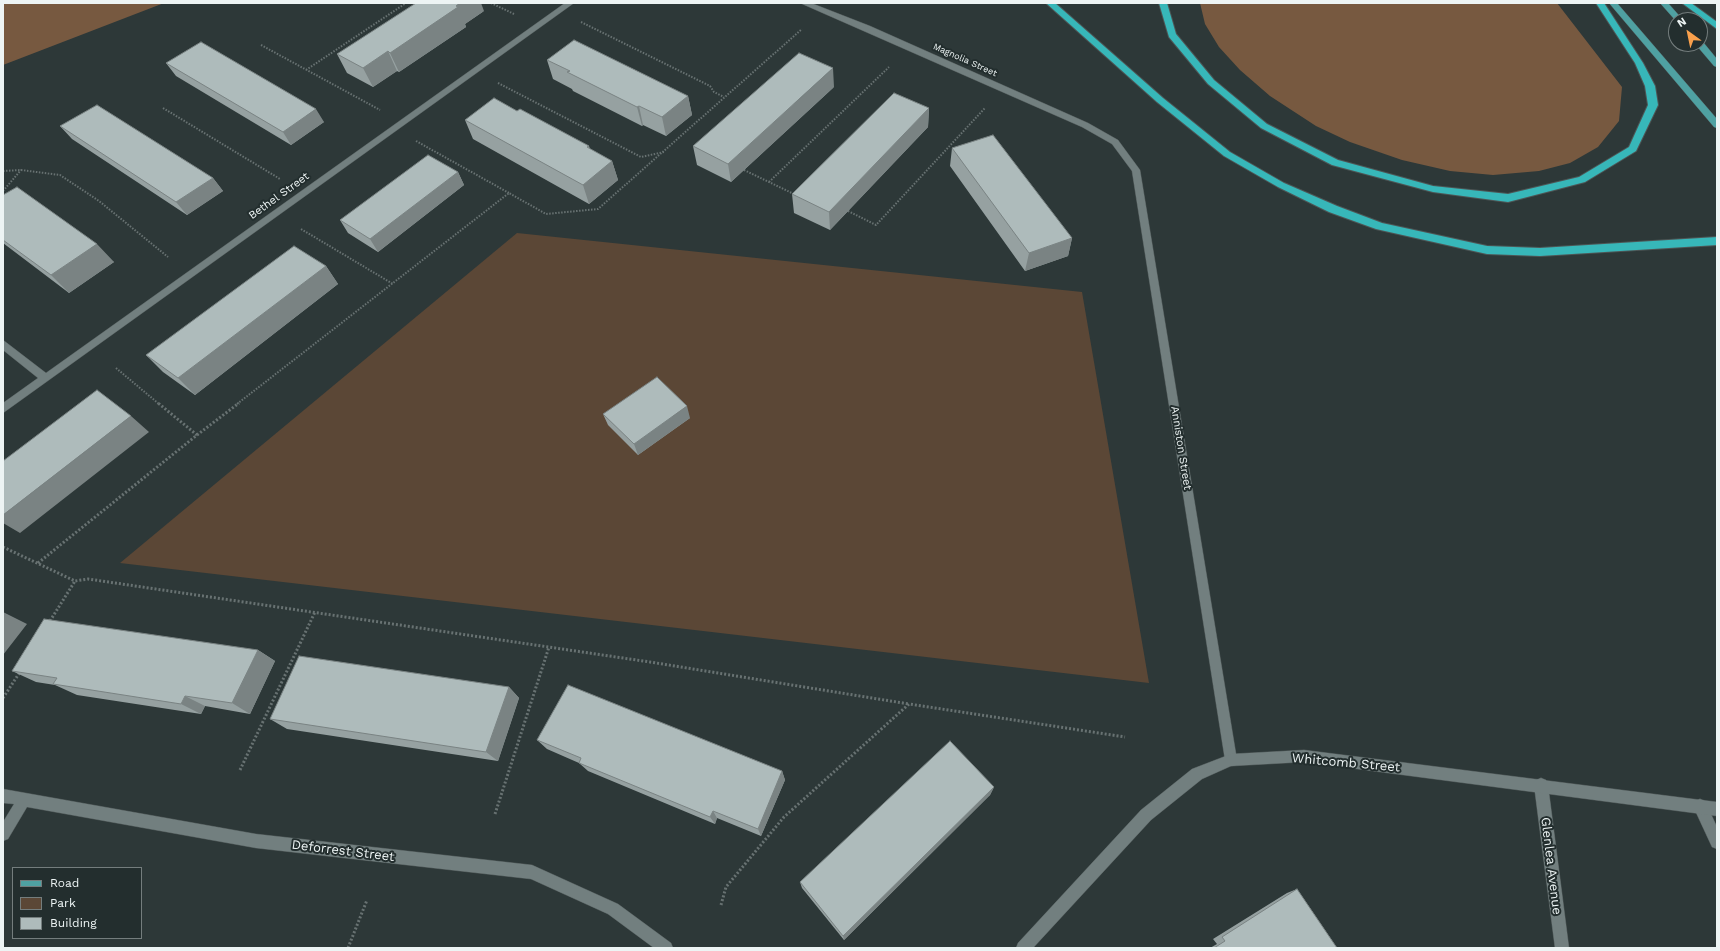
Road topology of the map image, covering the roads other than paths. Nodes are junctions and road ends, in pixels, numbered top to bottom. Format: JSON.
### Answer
{"nodes":[{"id":1,"x":570,"y":3,"type":"edge"},
{"id":2,"x":804,"y":3,"type":"edge"},
{"id":3,"x":1050,"y":3,"type":"edge"},
{"id":4,"x":1163,"y":3,"type":"edge"},
{"id":5,"x":1600,"y":3,"type":"edge"},
{"id":6,"x":1613,"y":3,"type":"edge"},
{"id":7,"x":1664,"y":3,"type":"edge"},
{"id":8,"x":1686,"y":3,"type":"edge"},
{"id":9,"x":1671,"y":12,"type":"edge"},
{"id":10,"x":1717,"y":26,"type":"edge"},
{"id":11,"x":1707,"y":52,"type":"edge"},
{"id":12,"x":1717,"y":64,"type":"edge"},
{"id":13,"x":1717,"y":125,"type":"edge"},
{"id":14,"x":1115,"y":142,"type":"joint"},
{"id":15,"x":1717,"y":241,"type":"edge"},
{"id":16,"x":3,"y":344,"type":"edge"},
{"id":17,"x":45,"y":378,"type":"junction"},
{"id":18,"x":3,"y":409,"type":"edge"},
{"id":19,"x":1231,"y":760,"type":"junction"},
{"id":20,"x":1541,"y":785,"type":"junction"},
{"id":21,"x":3,"y":796,"type":"edge"},
{"id":22,"x":24,"y":800,"type":"junction"},
{"id":23,"x":1700,"y":806,"type":"junction"},
{"id":24,"x":1717,"y":809,"type":"edge"},
{"id":25,"x":3,"y":834,"type":"edge"},
{"id":26,"x":1717,"y":842,"type":"edge"},
{"id":27,"x":666,"y":948,"type":"edge"},
{"id":28,"x":1023,"y":948,"type":"edge"},
{"id":29,"x":1562,"y":948,"type":"edge"}],
"edges":[{"from":1,"to":17,"type":"street","name":"Bethel Street"},
{"from":2,"to":14,"type":"street","name":"Magnolia Street"},
{"from":3,"to":15,"type":"highway"},
{"from":4,"to":5,"type":"highway"},
{"from":6,"to":13,"type":"main road"},
{"from":7,"to":9,"type":"main road"},
{"from":8,"to":10,"type":"highway"},
{"from":11,"to":12,"type":"main road"},
{"from":14,"to":19,"type":"street","name":"Anniston Street"},
{"from":16,"to":17,"type":"street"},
{"from":17,"to":18,"type":"street","name":"Bethel Street"},
{"from":19,"to":20,"type":"street","name":"Whitcomb Street"},
{"from":19,"to":28,"type":"street","name":"Whitcomb Street"},
{"from":20,"to":23,"type":"street","name":"Whitcomb Street"},
{"from":20,"to":29,"type":"street","name":"Glenlea Avenue"},
{"from":21,"to":22,"type":"street","name":"Deforrest Street"},
{"from":22,"to":25,"type":"street"},
{"from":22,"to":27,"type":"street","name":"Deforrest Street"},
{"from":23,"to":24,"type":"street","name":"Whitcomb Street"},
{"from":23,"to":26,"type":"street"}]}
